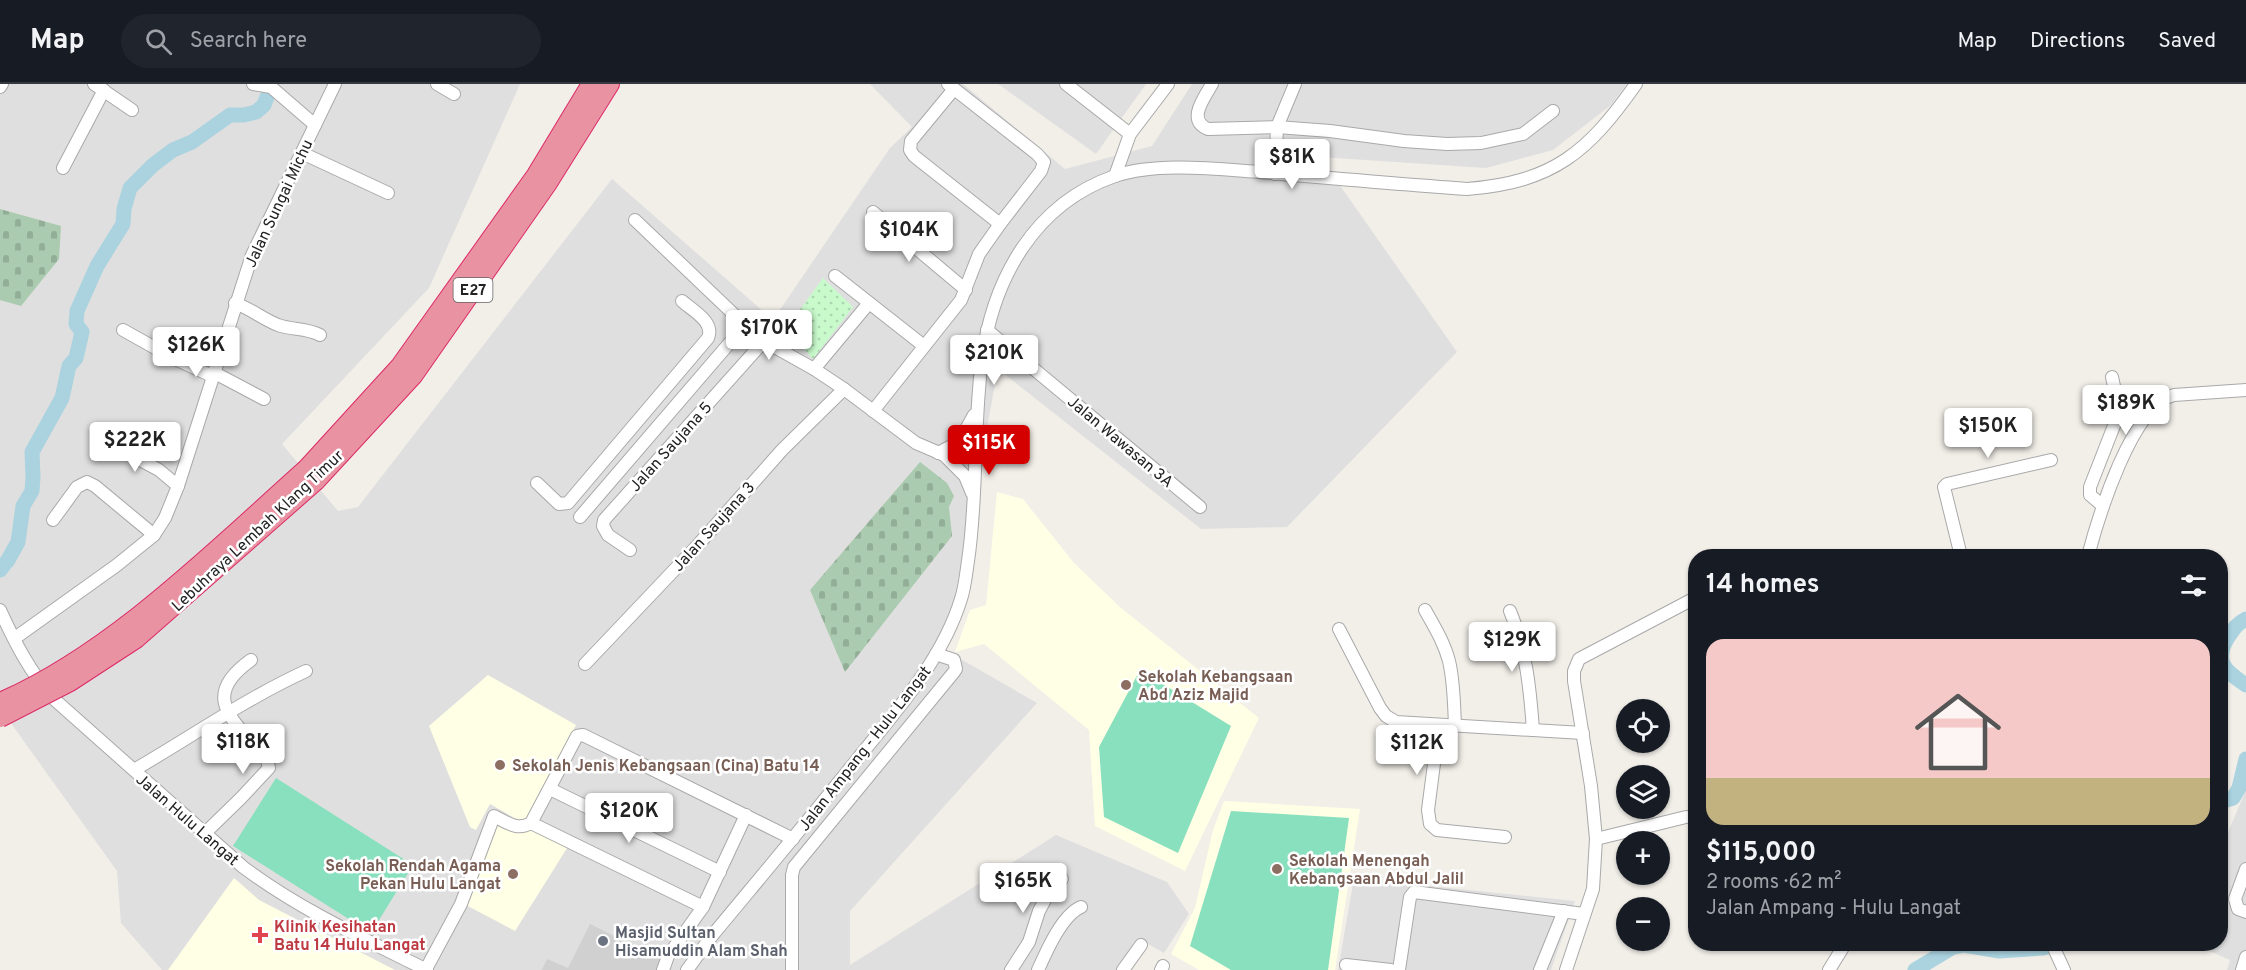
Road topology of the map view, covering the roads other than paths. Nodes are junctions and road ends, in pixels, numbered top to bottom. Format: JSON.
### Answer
{"nodes":[{"id":1,"x":253,"y":84,"type":"edge"},
{"id":2,"x":335,"y":84,"type":"edge"},
{"id":3,"x":437,"y":84,"type":"edge"},
{"id":4,"x":591,"y":84,"type":"edge"},
{"id":5,"x":610,"y":84,"type":"edge"},
{"id":6,"x":1066,"y":84,"type":"edge"},
{"id":7,"x":1168,"y":84,"type":"edge"},
{"id":8,"x":1212,"y":84,"type":"edge"},
{"id":9,"x":1295,"y":84,"type":"edge"},
{"id":10,"x":1636,"y":84,"type":"edge"},
{"id":11,"x":951,"y":86,"type":"edge"},
{"id":12,"x":99,"y":87,"type":"edge"},
{"id":13,"x":454,"y":94,"type":"dead end"},
{"id":14,"x":132,"y":110,"type":"dead end"},
{"id":15,"x":1553,"y":111,"type":"dead end"},
{"id":16,"x":315,"y":125,"type":"junction"},
{"id":17,"x":1277,"y":127,"type":"junction"},
{"id":18,"x":1130,"y":135,"type":"junction"},
{"id":19,"x":302,"y":153,"type":"junction"},
{"id":20,"x":63,"y":168,"type":"dead end"},
{"id":21,"x":1275,"y":174,"type":"junction"},
{"id":22,"x":1115,"y":176,"type":"junction"},
{"id":23,"x":388,"y":193,"type":"dead end"},
{"id":24,"x":873,"y":212,"type":"dead end"},
{"id":25,"x":635,"y":220,"type":"dead end"},
{"id":26,"x":1000,"y":224,"type":"junction"},
{"id":27,"x":835,"y":276,"type":"dead end"},
{"id":28,"x":966,"y":290,"type":"junction"},
{"id":29,"x":682,"y":301,"type":"dead end"},
{"id":30,"x":236,"y":303,"type":"junction"},
{"id":31,"x":869,"y":303,"type":"junction"},
{"id":32,"x":745,"y":325,"type":"junction"},
{"id":33,"x":123,"y":330,"type":"dead end"},
{"id":34,"x":987,"y":330,"type":"junction"},
{"id":35,"x":320,"y":335,"type":"dead end"},
{"id":36,"x":764,"y":340,"type":"junction"},
{"id":37,"x":924,"y":346,"type":"junction"},
{"id":38,"x":1014,"y":352,"type":"junction"},
{"id":39,"x":982,"y":362,"type":"junction"},
{"id":40,"x":814,"y":369,"type":"junction"},
{"id":41,"x":213,"y":374,"type":"junction"},
{"id":42,"x":2112,"y":377,"type":"dead end"},
{"id":43,"x":844,"y":389,"type":"junction"},
{"id":44,"x":2246,"y":390,"type":"edge"},
{"id":45,"x":264,"y":399,"type":"dead end"},
{"id":46,"x":977,"y":407,"type":"junction"},
{"id":47,"x":873,"y":411,"type":"junction"},
{"id":48,"x":637,"y":421,"type":"junction"},
{"id":49,"x":652,"y":433,"type":"junction"},
{"id":50,"x":107,"y":442,"type":"dead end"},
{"id":51,"x":975,"y":454,"type":"junction"},
{"id":52,"x":941,"y":455,"type":"junction"},
{"id":53,"x":2051,"y":460,"type":"dead end"},
{"id":54,"x":311,"y":475,"type":"junction"},
{"id":55,"x":537,"y":483,"type":"dead end"},
{"id":56,"x":178,"y":486,"type":"junction"},
{"id":57,"x":974,"y":497,"type":"junction"},
{"id":58,"x":2103,"y":506,"type":"junction"},
{"id":59,"x":1200,"y":507,"type":"dead end"},
{"id":60,"x":580,"y":518,"type":"dead end"},
{"id":61,"x":53,"y":520,"type":"dead end"},
{"id":62,"x":154,"y":535,"type":"junction"},
{"id":63,"x":1959,"y":549,"type":"edge"},
{"id":64,"x":2090,"y":549,"type":"edge"},
{"id":65,"x":630,"y":550,"type":"dead end"},
{"id":66,"x":1688,"y":602,"type":"edge"},
{"id":67,"x":0,"y":610,"type":"edge"},
{"id":68,"x":1425,"y":610,"type":"dead end"},
{"id":69,"x":1510,"y":611,"type":"dead end"},
{"id":70,"x":1339,"y":629,"type":"dead end"},
{"id":71,"x":15,"y":638,"type":"junction"},
{"id":72,"x":936,"y":654,"type":"junction"},
{"id":73,"x":251,"y":660,"type":"dead end"},
{"id":74,"x":585,"y":664,"type":"dead end"},
{"id":75,"x":306,"y":671,"type":"dead end"},
{"id":76,"x":0,"y":702,"type":"edge"},
{"id":77,"x":226,"y":712,"type":"junction"},
{"id":78,"x":0,"y":718,"type":"edge"},
{"id":79,"x":1439,"y":724,"type":"junction"},
{"id":80,"x":1455,"y":726,"type":"junction"},
{"id":81,"x":1533,"y":730,"type":"junction"},
{"id":82,"x":1583,"y":733,"type":"junction"},
{"id":83,"x":134,"y":770,"type":"junction"},
{"id":84,"x":550,"y":789,"type":"junction"},
{"id":85,"x":746,"y":815,"type":"junction"},
{"id":86,"x":1686,"y":817,"type":"dead end"},
{"id":87,"x":531,"y":823,"type":"junction"},
{"id":88,"x":204,"y":834,"type":"junction"},
{"id":89,"x":1504,"y":837,"type":"dead end"},
{"id":90,"x":793,"y":839,"type":"junction"},
{"id":91,"x":1596,"y":839,"type":"junction"},
{"id":92,"x":2246,"y":869,"type":"edge"},
{"id":93,"x":720,"y":872,"type":"junction"},
{"id":94,"x":1062,"y":879,"type":"dead end"},
{"id":95,"x":703,"y":907,"type":"junction"},
{"id":96,"x":1081,"y":907,"type":"dead end"},
{"id":97,"x":1564,"y":911,"type":"junction"},
{"id":98,"x":2246,"y":912,"type":"edge"},
{"id":99,"x":1584,"y":914,"type":"junction"},
{"id":100,"x":1141,"y":945,"type":"dead end"},
{"id":101,"x":1840,"y":951,"type":"edge"},
{"id":102,"x":2054,"y":951,"type":"edge"},
{"id":103,"x":2246,"y":957,"type":"edge"},
{"id":104,"x":1346,"y":964,"type":"dead end"},
{"id":105,"x":426,"y":970,"type":"edge"},
{"id":106,"x":663,"y":970,"type":"edge"},
{"id":107,"x":687,"y":970,"type":"edge"},
{"id":108,"x":792,"y":970,"type":"edge"},
{"id":109,"x":1011,"y":970,"type":"edge"},
{"id":110,"x":1038,"y":970,"type":"edge"},
{"id":111,"x":1123,"y":970,"type":"edge"},
{"id":112,"x":1391,"y":970,"type":"edge"},
{"id":113,"x":1399,"y":970,"type":"edge"},
{"id":114,"x":1540,"y":970,"type":"edge"},
{"id":115,"x":1566,"y":970,"type":"edge"},
{"id":116,"x":1828,"y":970,"type":"edge"},
{"id":117,"x":2064,"y":970,"type":"edge"},
{"id":118,"x":2242,"y":970,"type":"edge"}],
"edges":[{"from":1,"to":16,"type":"street"},
{"from":2,"to":16,"type":"street","name":"Jalan Sungai Michu"},
{"from":3,"to":13,"type":"street"},
{"from":4,"to":54,"type":"highway","name":"Lebuhraya Lembah Klang Timur","number":"E27"},
{"from":5,"to":54,"type":"highway","name":"Lebuhraya Lembah Klang Timur","number":"E27"},
{"from":6,"to":18,"type":"street"},
{"from":7,"to":18,"type":"street"},
{"from":8,"to":17,"type":"street"},
{"from":9,"to":17,"type":"street"},
{"from":10,"to":21,"type":"street","name":"Jalan Ampang - Hulu Langat"},
{"from":11,"to":26,"type":"street"},
{"from":11,"to":26,"type":"street"},
{"from":12,"to":14,"type":"street"},
{"from":12,"to":20,"type":"street"},
{"from":15,"to":17,"type":"street"},
{"from":16,"to":19,"type":"street","name":"Jalan Sungai Michu"},
{"from":17,"to":21,"type":"street"},
{"from":18,"to":22,"type":"street"},
{"from":19,"to":23,"type":"street"},
{"from":19,"to":30,"type":"street","name":"Jalan Sungai Michu"},
{"from":21,"to":22,"type":"street","name":"Jalan Ampang - Hulu Langat"},
{"from":22,"to":34,"type":"street","name":"Jalan Ampang - Hulu Langat"},
{"from":24,"to":28,"type":"street"},
{"from":25,"to":32,"type":"street"},
{"from":26,"to":28,"type":"street"},
{"from":27,"to":31,"type":"street"},
{"from":28,"to":37,"type":"street"},
{"from":29,"to":48,"type":"street"},
{"from":30,"to":35,"type":"street"},
{"from":30,"to":41,"type":"street","name":"Jalan Sungai Michu"},
{"from":31,"to":37,"type":"street"},
{"from":31,"to":40,"type":"street"},
{"from":32,"to":36,"type":"street"},
{"from":32,"to":49,"type":"street","name":"Jalan Saujana 5"},
{"from":33,"to":41,"type":"street"},
{"from":34,"to":38,"type":"street","name":"Jalan Wawasan 3A"},
{"from":34,"to":39,"type":"street","name":"Jalan Ampang - Hulu Langat"},
{"from":36,"to":40,"type":"street"},
{"from":36,"to":65,"type":"street","name":"Jalan Saujana 5"},
{"from":37,"to":47,"type":"street"},
{"from":38,"to":39,"type":"street"},
{"from":38,"to":59,"type":"street","name":"Jalan Wawasan 3A"},
{"from":39,"to":46,"type":"street","name":"Jalan Ampang - Hulu Langat"},
{"from":40,"to":43,"type":"street"},
{"from":41,"to":45,"type":"street"},
{"from":41,"to":56,"type":"street","name":"Jalan Sungai Michu"},
{"from":42,"to":58,"type":"street"},
{"from":43,"to":47,"type":"street"},
{"from":43,"to":74,"type":"street","name":"Jalan Saujana 3"},
{"from":44,"to":58,"type":"street"},
{"from":46,"to":51,"type":"street","name":"Jalan Ampang - Hulu Langat"},
{"from":46,"to":52,"type":"street"},
{"from":47,"to":52,"type":"street"},
{"from":48,"to":49,"type":"street"},
{"from":48,"to":55,"type":"street"},
{"from":49,"to":60,"type":"street","name":"Jalan Saujana 5"},
{"from":50,"to":56,"type":"street"},
{"from":51,"to":52,"type":"street"},
{"from":51,"to":57,"type":"street","name":"Jalan Ampang - Hulu Langat"},
{"from":52,"to":57,"type":"street"},
{"from":53,"to":63,"type":"street"},
{"from":54,"to":76,"type":"highway","name":"Lebuhraya Lembah Klang Timur","number":"E27","bridge":true},
{"from":54,"to":78,"type":"highway","name":"Lebuhraya Lembah Klang Timur","number":"E27","bridge":true},
{"from":56,"to":62,"type":"street","name":"Jalan Sungai Michu"},
{"from":57,"to":72,"type":"street","name":"Jalan Ampang - Hulu Langat"},
{"from":58,"to":64,"type":"street"},
{"from":61,"to":62,"type":"street"},
{"from":62,"to":71,"type":"street","name":"Jalan Sungai Michu"},
{"from":66,"to":82,"type":"street"},
{"from":67,"to":71,"type":"street","name":"Jalan Hulu Langat"},
{"from":68,"to":80,"type":"street"},
{"from":69,"to":81,"type":"street"},
{"from":70,"to":79,"type":"street"},
{"from":71,"to":83,"type":"street","name":"Jalan Hulu Langat"},
{"from":72,"to":90,"type":"street","name":"Jalan Ampang - Hulu Langat"},
{"from":72,"to":108,"type":"street"},
{"from":73,"to":77,"type":"street"},
{"from":75,"to":77,"type":"street"},
{"from":77,"to":83,"type":"street"},
{"from":77,"to":88,"type":"street"},
{"from":79,"to":80,"type":"street"},
{"from":79,"to":89,"type":"street"},
{"from":80,"to":81,"type":"street"},
{"from":81,"to":82,"type":"street"},
{"from":82,"to":91,"type":"street"},
{"from":83,"to":88,"type":"street","name":"Jalan Hulu Langat"},
{"from":84,"to":85,"type":"street"},
{"from":84,"to":87,"type":"street"},
{"from":84,"to":93,"type":"street"},
{"from":85,"to":90,"type":"street"},
{"from":85,"to":93,"type":"street"},
{"from":86,"to":91,"type":"street"},
{"from":87,"to":95,"type":"street"},
{"from":87,"to":105,"type":"street"},
{"from":88,"to":105,"type":"street","name":"Jalan Hulu Langat"},
{"from":90,"to":107,"type":"street","name":"Jalan Ampang - Hulu Langat"},
{"from":91,"to":99,"type":"street"},
{"from":92,"to":98,"type":"street"},
{"from":93,"to":95,"type":"street"},
{"from":94,"to":109,"type":"street"},
{"from":95,"to":106,"type":"street"},
{"from":96,"to":110,"type":"street"},
{"from":97,"to":99,"type":"street"},
{"from":97,"to":113,"type":"street"},
{"from":97,"to":114,"type":"street"},
{"from":99,"to":115,"type":"street"},
{"from":100,"to":111,"type":"street"},
{"from":101,"to":116,"type":"street"},
{"from":102,"to":117,"type":"street"},
{"from":103,"to":118,"type":"street"},
{"from":104,"to":112,"type":"street"}]}
